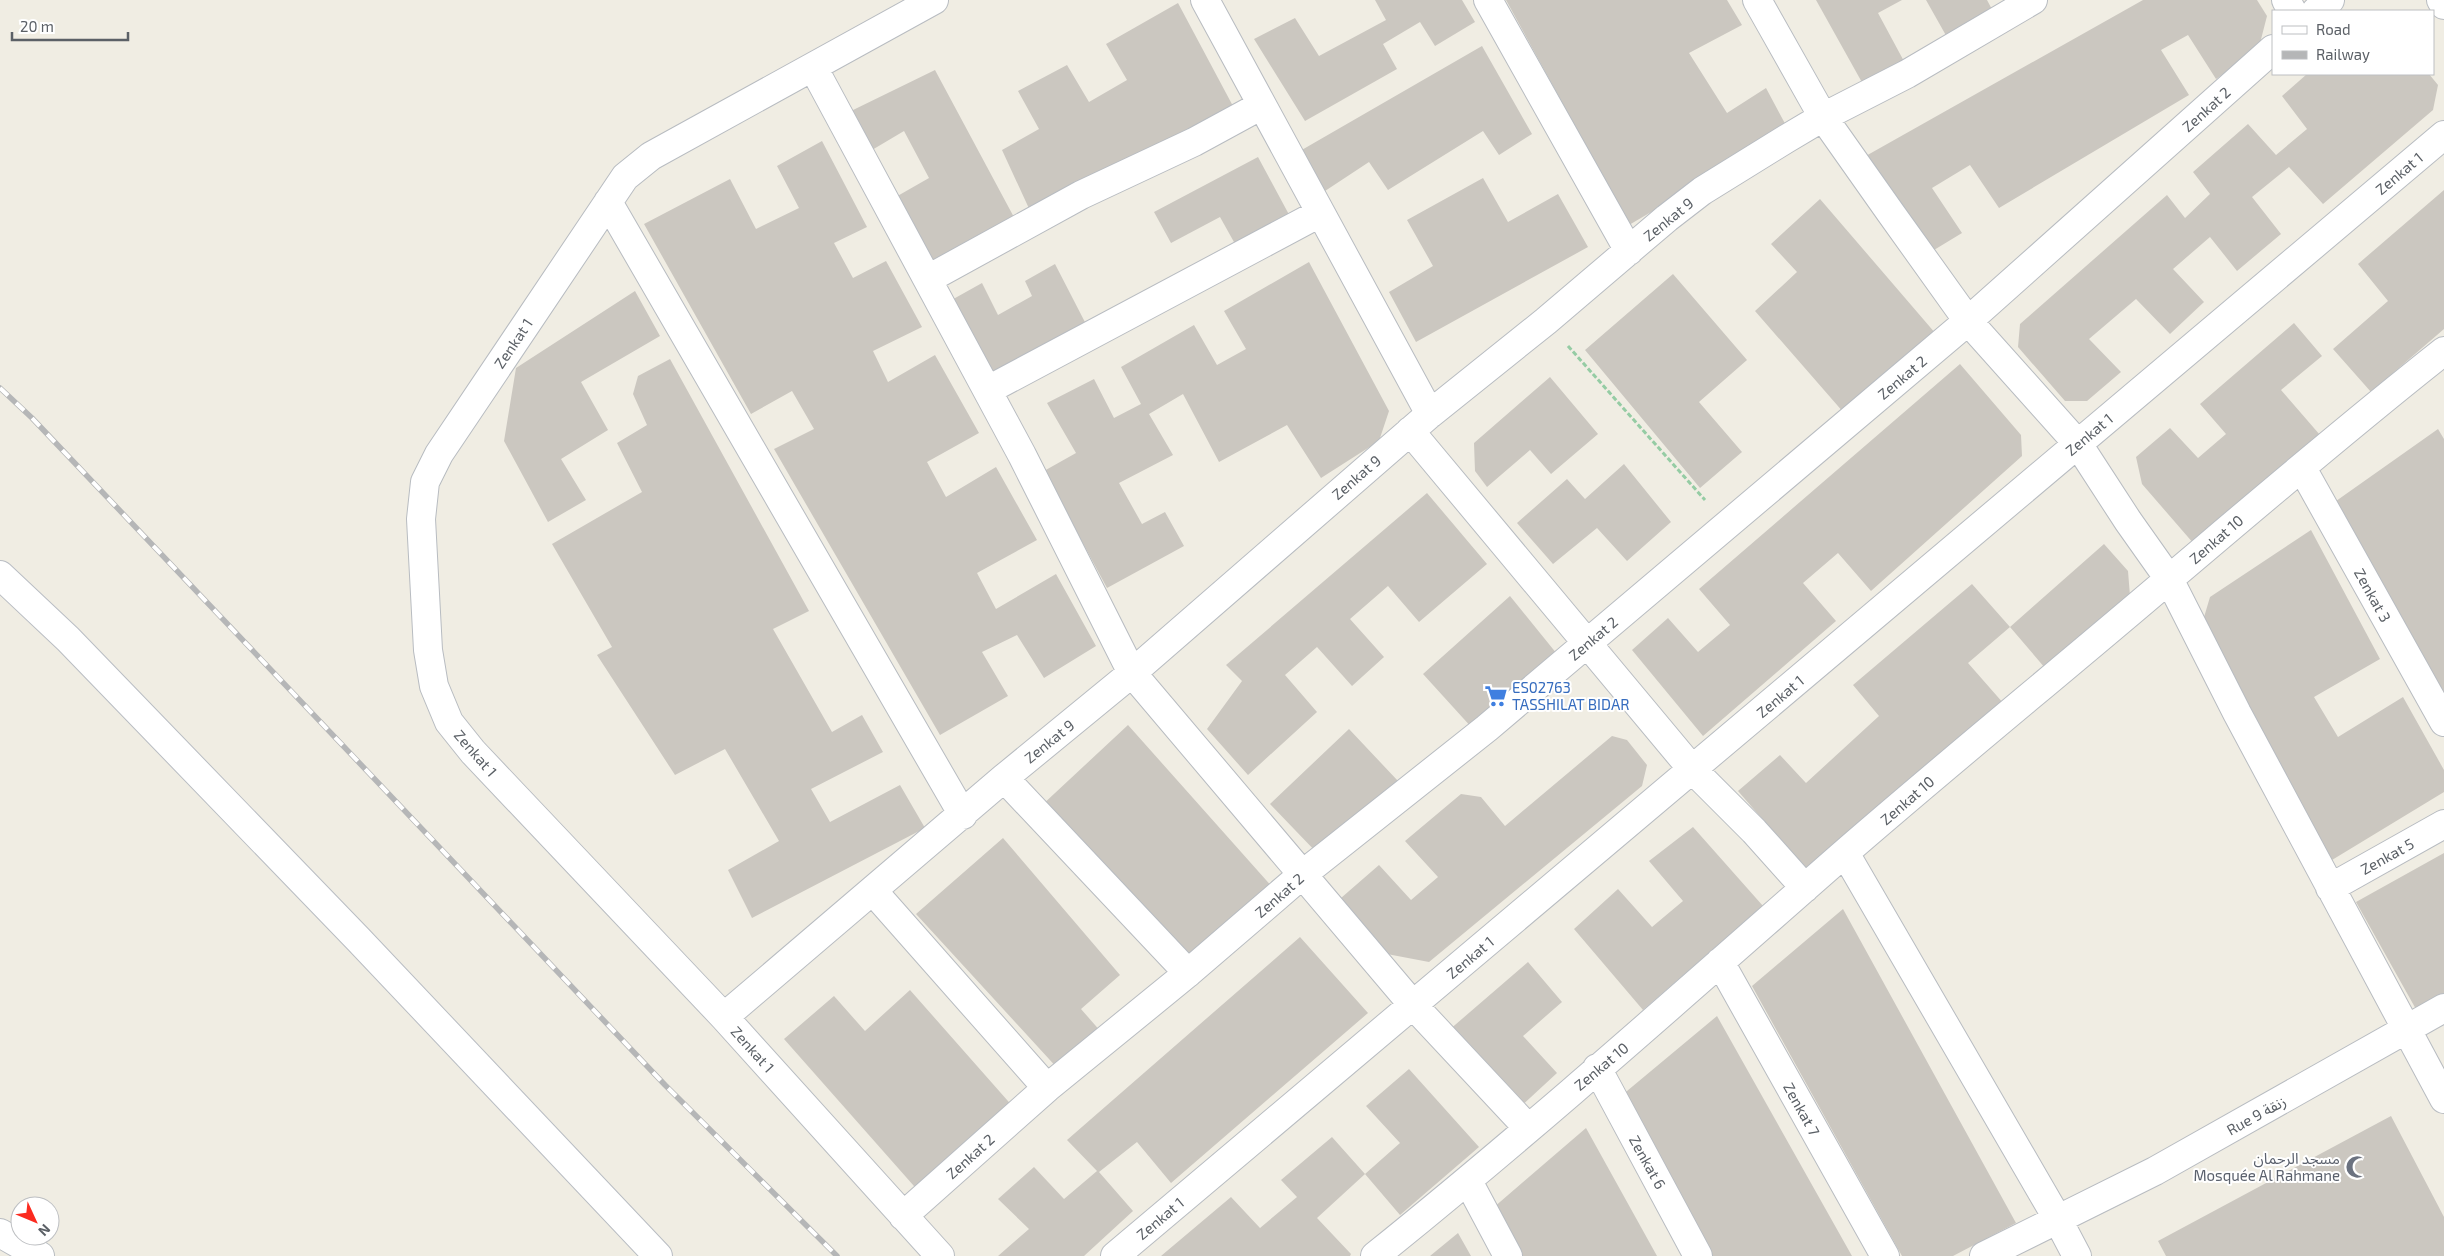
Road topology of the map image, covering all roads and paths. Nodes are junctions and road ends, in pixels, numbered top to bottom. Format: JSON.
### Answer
{"nodes":[{"id":1,"x":934,"y":0,"type":"edge"},
{"id":2,"x":1205,"y":0,"type":"edge"},
{"id":3,"x":1488,"y":0,"type":"edge"},
{"id":4,"x":1757,"y":0,"type":"edge"},
{"id":5,"x":2330,"y":0,"type":"edge"},
{"id":6,"x":2441,"y":0,"type":"edge"},
{"id":7,"x":2027,"y":1,"type":"edge"},
{"id":8,"x":2444,"y":4,"type":"edge"},
{"id":9,"x":2317,"y":10,"type":"edge"},
{"id":10,"x":2272,"y":50,"type":"edge"},
{"id":11,"x":813,"y":67,"type":"junction"},
{"id":12,"x":1262,"y":105,"type":"junction"},
{"id":13,"x":1823,"y":117,"type":"junction"},
{"id":14,"x":2444,"y":135,"type":"edge"},
{"id":15,"x":608,"y":202,"type":"junction"},
{"id":16,"x":1320,"y":212,"type":"junction"},
{"id":17,"x":1629,"y":251,"type":"junction"},
{"id":18,"x":928,"y":279,"type":"junction"},
{"id":19,"x":1546,"y":321,"type":"junction"},
{"id":20,"x":1968,"y":321,"type":"junction"},
{"id":21,"x":2443,"y":354,"type":"edge"},
{"id":22,"x":988,"y":390,"type":"junction"},
{"id":23,"x":1420,"y":422,"type":"junction"},
{"id":24,"x":2078,"y":444,"type":"junction"},
{"id":25,"x":2302,"y":468,"type":"junction"},
{"id":26,"x":1726,"y":525,"type":"junction"},
{"id":27,"x":0,"y":575,"type":"edge"},
{"id":28,"x":2169,"y":579,"type":"junction"},
{"id":29,"x":1588,"y":643,"type":"junction"},
{"id":30,"x":1132,"y":673,"type":"junction"},
{"id":31,"x":2444,"y":722,"type":"edge"},
{"id":32,"x":1692,"y":769,"type":"junction"},
{"id":33,"x":1004,"y":778,"type":"junction"},
{"id":34,"x":963,"y":815,"type":"junction"},
{"id":35,"x":2444,"y":824,"type":"edge"},
{"id":36,"x":1845,"y":853,"type":"junction"},
{"id":37,"x":1303,"y":874,"type":"junction"},
{"id":38,"x":1805,"y":888,"type":"junction"},
{"id":39,"x":2330,"y":888,"type":"junction"},
{"id":40,"x":873,"y":891,"type":"junction"},
{"id":41,"x":1720,"y":962,"type":"junction"},
{"id":42,"x":1188,"y":974,"type":"junction"},
{"id":43,"x":1412,"y":1005,"type":"junction"},
{"id":44,"x":2444,"y":1008,"type":"edge"},
{"id":45,"x":724,"y":1017,"type":"junction"},
{"id":46,"x":2408,"y":1030,"type":"junction"},
{"id":47,"x":1597,"y":1068,"type":"junction"},
{"id":48,"x":1048,"y":1088,"type":"junction"},
{"id":49,"x":2444,"y":1098,"type":"edge"},
{"id":50,"x":1528,"y":1128,"type":"junction"},
{"id":51,"x":1468,"y":1181,"type":"junction"},
{"id":52,"x":903,"y":1216,"type":"junction"},
{"id":53,"x":2058,"y":1218,"type":"junction"},
{"id":54,"x":0,"y":1233,"type":"edge"},
{"id":55,"x":40,"y":1256,"type":"edge"},
{"id":56,"x":658,"y":1256,"type":"edge"},
{"id":57,"x":940,"y":1256,"type":"edge"},
{"id":58,"x":1115,"y":1256,"type":"edge"},
{"id":59,"x":1375,"y":1256,"type":"edge"},
{"id":60,"x":1508,"y":1256,"type":"edge"},
{"id":61,"x":1698,"y":1256,"type":"edge"},
{"id":62,"x":1885,"y":1256,"type":"edge"},
{"id":63,"x":1984,"y":1256,"type":"edge"},
{"id":64,"x":2077,"y":1256,"type":"edge"}],
"edges":[{"from":1,"to":11,"type":"street","name":"Zenkat 1"},
{"from":2,"to":12,"type":"street"},
{"from":3,"to":17,"type":"street"},
{"from":4,"to":13,"type":"street"},
{"from":5,"to":9,"type":"street"},
{"from":6,"to":8,"type":"street"},
{"from":7,"to":13,"type":"street","name":"Zenkat 9"},
{"from":10,"to":20,"type":"street","name":"Zenkat 2"},
{"from":11,"to":15,"type":"street","name":"Zenkat 1"},
{"from":11,"to":18,"type":"street"},
{"from":12,"to":16,"type":"street"},
{"from":12,"to":18,"type":"street"},
{"from":13,"to":17,"type":"street","name":"Zenkat 9"},
{"from":13,"to":20,"type":"street"},
{"from":14,"to":24,"type":"street","name":"Zenkat 1"},
{"from":15,"to":34,"type":"street"},
{"from":15,"to":45,"type":"street","name":"Zenkat 1"},
{"from":16,"to":22,"type":"street"},
{"from":16,"to":23,"type":"street"},
{"from":17,"to":19,"type":"street","name":"Zenkat 9"},
{"from":18,"to":22,"type":"street"},
{"from":19,"to":23,"type":"street","name":"Zenkat 9"},
{"from":19,"to":26,"type":"path"},
{"from":20,"to":24,"type":"street"},
{"from":20,"to":26,"type":"street","name":"Zenkat 2"},
{"from":21,"to":25,"type":"street","name":"Zenkat 10"},
{"from":22,"to":30,"type":"street"},
{"from":23,"to":29,"type":"street"},
{"from":23,"to":30,"type":"street","name":"Zenkat 9"},
{"from":24,"to":28,"type":"street"},
{"from":24,"to":32,"type":"street","name":"Zenkat 1"},
{"from":25,"to":28,"type":"street","name":"Zenkat 10"},
{"from":25,"to":31,"type":"street","name":"Zenkat 3"},
{"from":26,"to":29,"type":"street","name":"Zenkat 2"},
{"from":27,"to":56,"type":"street"},
{"from":28,"to":36,"type":"street","name":"Zenkat 10"},
{"from":28,"to":39,"type":"street"},
{"from":29,"to":32,"type":"street"},
{"from":29,"to":37,"type":"street","name":"Zenkat 2"},
{"from":30,"to":33,"type":"street","name":"Zenkat 9"},
{"from":30,"to":37,"type":"street"},
{"from":32,"to":38,"type":"street"},
{"from":32,"to":43,"type":"street","name":"Zenkat 1"},
{"from":33,"to":34,"type":"street","name":"Zenkat 9"},
{"from":33,"to":42,"type":"street"},
{"from":34,"to":40,"type":"street","name":"Zenkat 9"},
{"from":35,"to":39,"type":"street","name":"Zenkat 5"},
{"from":36,"to":38,"type":"street","name":"Zenkat 10"},
{"from":36,"to":53,"type":"street"},
{"from":37,"to":42,"type":"street","name":"Zenkat 2"},
{"from":37,"to":43,"type":"street"},
{"from":38,"to":41,"type":"street","name":"Zenkat 10"},
{"from":39,"to":46,"type":"street"},
{"from":40,"to":45,"type":"street","name":"Zenkat 9"},
{"from":40,"to":48,"type":"street"},
{"from":41,"to":47,"type":"street","name":"Zenkat 10"},
{"from":41,"to":62,"type":"street","name":"Zenkat 7"},
{"from":42,"to":48,"type":"street","name":"Zenkat 2"},
{"from":43,"to":50,"type":"street"},
{"from":43,"to":58,"type":"street","name":"Zenkat 1"},
{"from":44,"to":46,"type":"street","name":"Rue 9 زنقة"},
{"from":45,"to":52,"type":"street","name":"Zenkat 1"},
{"from":46,"to":49,"type":"street"},
{"from":46,"to":53,"type":"street","name":"Rue 9 زنقة"},
{"from":47,"to":50,"type":"street","name":"Zenkat 10"},
{"from":47,"to":61,"type":"street","name":"Zenkat 6"},
{"from":48,"to":52,"type":"street","name":"Zenkat 2"},
{"from":50,"to":51,"type":"street","name":"Zenkat 10"},
{"from":51,"to":59,"type":"street","name":"Zenkat 10"},
{"from":51,"to":60,"type":"street"},
{"from":52,"to":57,"type":"street","name":"Zenkat 1"},
{"from":53,"to":63,"type":"street","name":"Rue 9 زنقة"},
{"from":53,"to":64,"type":"street"},
{"from":54,"to":55,"type":"street"}]}
